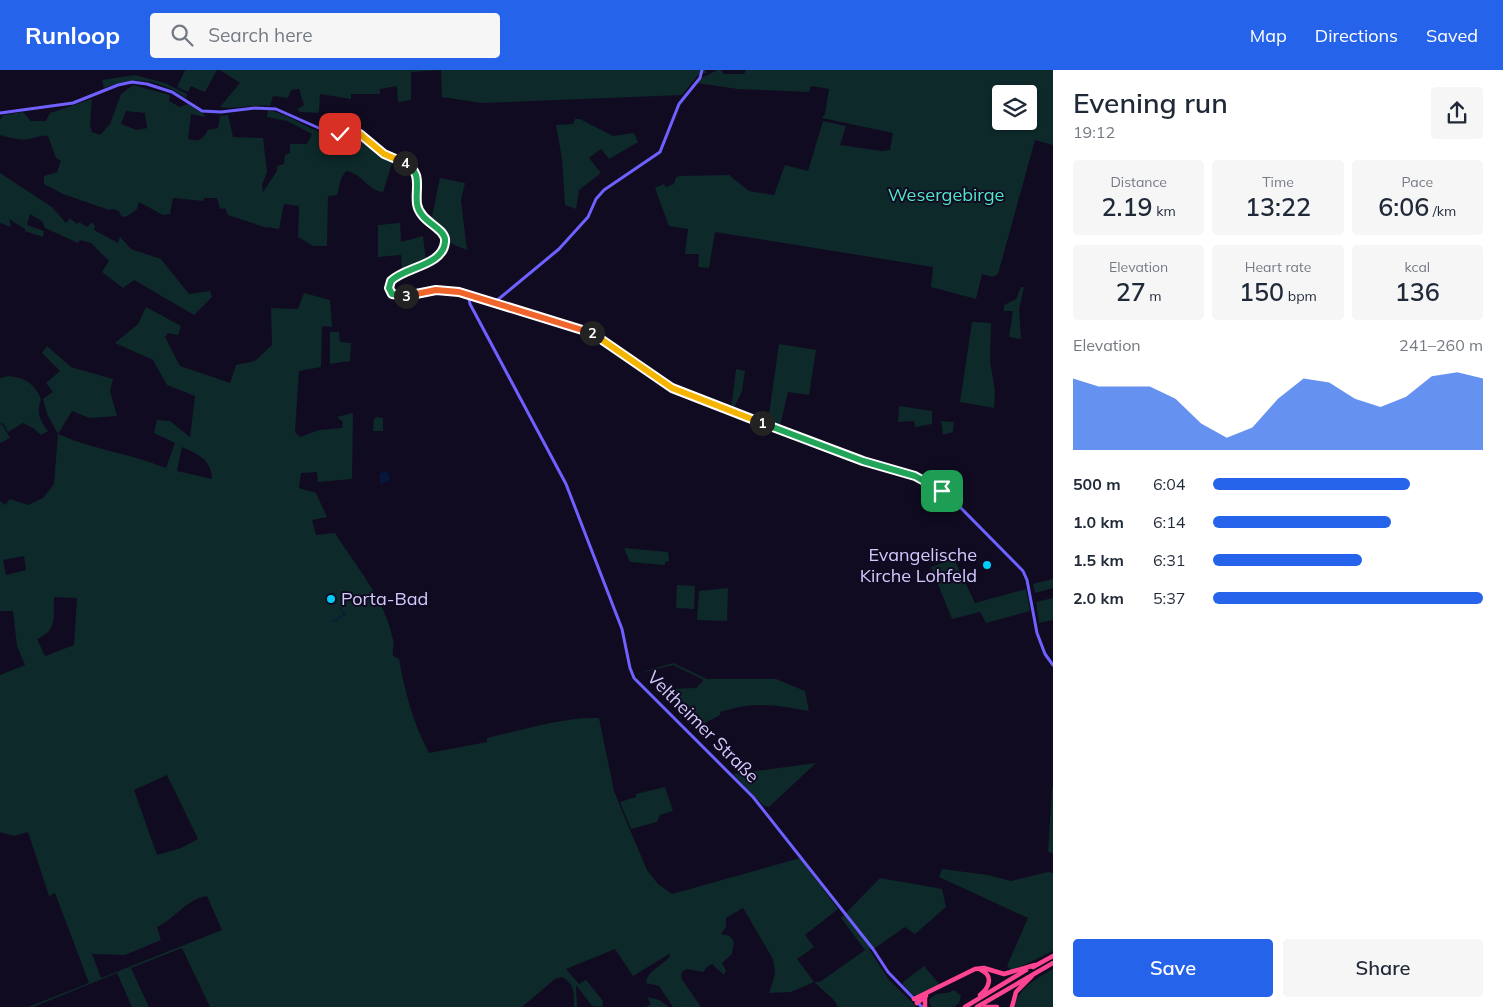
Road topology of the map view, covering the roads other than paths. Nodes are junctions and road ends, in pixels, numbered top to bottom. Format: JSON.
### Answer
{"nodes":[{"id":1,"x":702,"y":70,"type":"edge"},
{"id":2,"x":0,"y":112,"type":"edge"},
{"id":3,"x":468,"y":294,"type":"junction"},
{"id":4,"x":495,"y":302,"type":"junction"},
{"id":5,"x":1053,"y":664,"type":"edge"},
{"id":6,"x":1053,"y":956,"type":"edge"},
{"id":7,"x":1053,"y":963,"type":"edge"},
{"id":8,"x":1035,"y":965,"type":"junction"},
{"id":9,"x":1042,"y":969,"type":"junction"},
{"id":10,"x":970,"y":971,"type":"junction"},
{"id":11,"x":931,"y":992,"type":"junction"},
{"id":12,"x":926,"y":996,"type":"junction"},
{"id":13,"x":915,"y":1001,"type":"junction"},
{"id":14,"x":966,"y":1006,"type":"edge"},
{"id":15,"x":923,"y":1007,"type":"edge"},
{"id":16,"x":977,"y":1007,"type":"edge"},
{"id":17,"x":984,"y":1007,"type":"edge"},
{"id":18,"x":997,"y":1007,"type":"edge"},
{"id":19,"x":1012,"y":1007,"type":"edge"}],
"edges":[{"from":1,"to":4,"type":"main road"},
{"from":2,"to":3,"type":"main road"},
{"from":3,"to":4,"type":"main road"},
{"from":3,"to":13,"type":"main road","name":"Veltheimer Straße"},
{"from":4,"to":5,"type":"main road"},
{"from":6,"to":8,"type":"highway"},
{"from":7,"to":9,"type":"highway"},
{"from":8,"to":10,"type":"highway"},
{"from":8,"to":14,"type":"highway"},
{"from":9,"to":16,"type":"highway"},
{"from":9,"to":19,"type":"highway"},
{"from":10,"to":11,"type":"highway"},
{"from":10,"to":14,"type":"highway"},
{"from":11,"to":12,"type":"highway"},
{"from":11,"to":13,"type":"highway"},
{"from":12,"to":13,"type":"highway"},
{"from":12,"to":15,"type":"highway"},
{"from":13,"to":15,"type":"main road","name":"Veltheimer Straße"},
{"from":17,"to":18,"type":"highway"}]}
